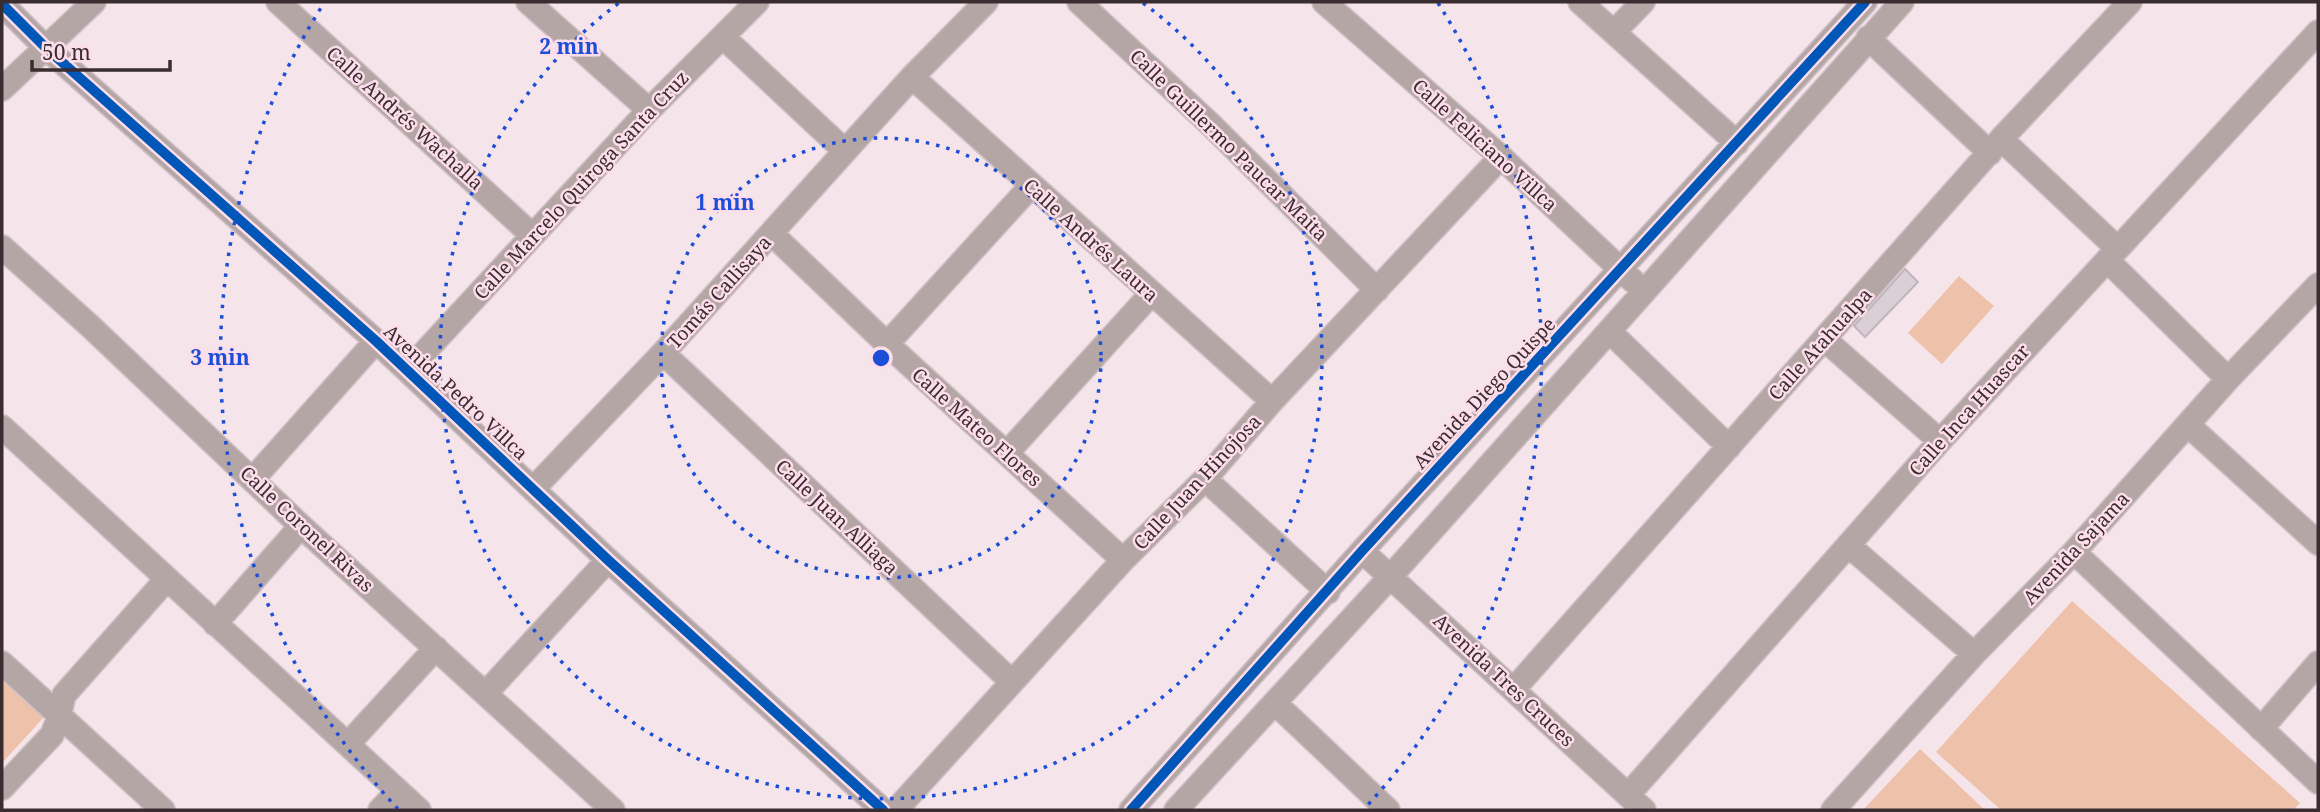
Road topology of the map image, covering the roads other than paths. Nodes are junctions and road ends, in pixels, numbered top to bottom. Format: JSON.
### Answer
{"nodes":[{"id":1,"x":94,"y":2,"type":"edge"},
{"id":2,"x":278,"y":2,"type":"edge"},
{"id":3,"x":528,"y":2,"type":"edge"},
{"id":4,"x":757,"y":2,"type":"edge"},
{"id":5,"x":986,"y":2,"type":"edge"},
{"id":6,"x":1079,"y":2,"type":"edge"},
{"id":7,"x":1324,"y":2,"type":"edge"},
{"id":8,"x":1580,"y":2,"type":"edge"},
{"id":9,"x":1643,"y":2,"type":"edge"},
{"id":10,"x":1865,"y":2,"type":"edge"},
{"id":11,"x":1902,"y":2,"type":"edge"},
{"id":12,"x":2130,"y":2,"type":"edge"},
{"id":13,"x":2,"y":4,"type":"edge"},
{"id":14,"x":2318,"y":32,"type":"edge"},
{"id":15,"x":1614,"y":33,"type":"junction"},
{"id":16,"x":723,"y":37,"type":"junction"},
{"id":17,"x":1868,"y":38,"type":"junction"},
{"id":18,"x":44,"y":47,"type":"junction"},
{"id":19,"x":912,"y":77,"type":"junction"},
{"id":20,"x":2,"y":89,"type":"edge"},
{"id":21,"x":649,"y":110,"type":"junction"},
{"id":22,"x":1737,"y":144,"type":"junction"},
{"id":23,"x":1996,"y":146,"type":"junction"},
{"id":24,"x":845,"y":151,"type":"junction"},
{"id":25,"x":1501,"y":157,"type":"junction"},
{"id":26,"x":1031,"y":186,"type":"junction"},
{"id":27,"x":532,"y":234,"type":"junction"},
{"id":28,"x":772,"y":234,"type":"junction"},
{"id":29,"x":2,"y":247,"type":"edge"},
{"id":30,"x":2112,"y":254,"type":"junction"},
{"id":31,"x":1622,"y":270,"type":"junction"},
{"id":32,"x":2318,"y":285,"type":"edge"},
{"id":33,"x":1377,"y":289,"type":"junction"},
{"id":34,"x":1643,"y":290,"type":"junction"},
{"id":35,"x":1151,"y":294,"type":"junction"},
{"id":36,"x":1609,"y":331,"type":"junction"},
{"id":37,"x":1824,"y":339,"type":"junction"},
{"id":38,"x":376,"y":341,"type":"junction"},
{"id":39,"x":887,"y":344,"type":"junction"},
{"id":40,"x":663,"y":353,"type":"junction"},
{"id":41,"x":408,"y":370,"type":"junction"},
{"id":42,"x":2228,"y":379,"type":"junction"},
{"id":43,"x":1272,"y":401,"type":"junction"},
{"id":44,"x":2188,"y":425,"type":"junction"},
{"id":45,"x":2,"y":427,"type":"edge"},
{"id":46,"x":1940,"y":441,"type":"junction"},
{"id":47,"x":1729,"y":447,"type":"junction"},
{"id":48,"x":1007,"y":453,"type":"junction"},
{"id":49,"x":253,"y":479,"type":"junction"},
{"id":50,"x":1205,"y":479,"type":"junction"},
{"id":51,"x":534,"y":488,"type":"junction"},
{"id":52,"x":301,"y":526,"type":"junction"},
{"id":53,"x":2317,"y":540,"type":"edge"},
{"id":54,"x":1848,"y":545,"type":"junction"},
{"id":55,"x":1362,"y":551,"type":"junction"},
{"id":56,"x":2074,"y":552,"type":"junction"},
{"id":57,"x":608,"y":559,"type":"junction"},
{"id":58,"x":1124,"y":560,"type":"junction"},
{"id":59,"x":1391,"y":576,"type":"junction"},
{"id":60,"x":166,"y":580,"type":"junction"},
{"id":61,"x":1328,"y":592,"type":"junction"},
{"id":62,"x":215,"y":624,"type":"junction"},
{"id":63,"x":436,"y":648,"type":"junction"},
{"id":64,"x":1974,"y":654,"type":"junction"},
{"id":65,"x":2,"y":663,"type":"edge"},
{"id":66,"x":2318,"y":663,"type":"edge"},
{"id":67,"x":1012,"y":682,"type":"junction"},
{"id":68,"x":1514,"y":689,"type":"junction"},
{"id":69,"x":486,"y":693,"type":"junction"},
{"id":70,"x":1276,"y":704,"type":"junction"},
{"id":71,"x":59,"y":717,"type":"junction"},
{"id":72,"x":2261,"y":729,"type":"junction"},
{"id":73,"x":348,"y":744,"type":"junction"},
{"id":74,"x":2318,"y":782,"type":"edge"},
{"id":75,"x":2,"y":788,"type":"edge"},
{"id":76,"x":398,"y":791,"type":"junction"},
{"id":77,"x":1636,"y":803,"type":"edge"},
{"id":78,"x":163,"y":810,"type":"edge"},
{"id":79,"x":380,"y":810,"type":"edge"},
{"id":80,"x":419,"y":810,"type":"edge"},
{"id":81,"x":613,"y":810,"type":"edge"},
{"id":82,"x":883,"y":810,"type":"edge"},
{"id":83,"x":896,"y":810,"type":"edge"},
{"id":84,"x":1131,"y":810,"type":"edge"},
{"id":85,"x":1176,"y":810,"type":"edge"},
{"id":86,"x":1388,"y":810,"type":"edge"},
{"id":87,"x":1833,"y":810,"type":"edge"}],
"edges":[{"from":1,"to":18,"type":"street"},
{"from":2,"to":27,"type":"street","name":"Calle Andrés Wachalla"},
{"from":3,"to":21,"type":"street"},
{"from":4,"to":16,"type":"street","name":"Calle Marcelo Quiroga Santa Cruz"},
{"from":5,"to":19,"type":"street","name":"Tomás Callisaya"},
{"from":6,"to":33,"type":"street","name":"Calle Guillermo Paucar Maita"},
{"from":7,"to":25,"type":"street","name":"Calle Feliciano Villca"},
{"from":8,"to":15,"type":"street"},
{"from":9,"to":15,"type":"street"},
{"from":10,"to":22,"type":"street","name":"Avenida Diego Quispe"},
{"from":11,"to":17,"type":"street"},
{"from":12,"to":23,"type":"street","name":"Calle Atahualpa"},
{"from":13,"to":18,"type":"street","name":"Avenida Pedro Villca"},
{"from":14,"to":30,"type":"street","name":"Calle Inca Huascar"},
{"from":15,"to":22,"type":"street"},
{"from":16,"to":21,"type":"street","name":"Calle Marcelo Quiroga Santa Cruz"},
{"from":16,"to":24,"type":"street"},
{"from":17,"to":23,"type":"street"},
{"from":17,"to":34,"type":"street"},
{"from":18,"to":20,"type":"street"},
{"from":18,"to":38,"type":"street","name":"Avenida Pedro Villca"},
{"from":19,"to":24,"type":"street","name":"Tomás Callisaya"},
{"from":19,"to":26,"type":"street","name":"Calle Andrés Laura"},
{"from":21,"to":27,"type":"street","name":"Calle Marcelo Quiroga Santa Cruz"},
{"from":22,"to":31,"type":"street","name":"Avenida Diego Quispe"},
{"from":23,"to":30,"type":"street"},
{"from":23,"to":37,"type":"street","name":"Calle Atahualpa"},
{"from":24,"to":28,"type":"street","name":"Tomás Callisaya"},
{"from":25,"to":31,"type":"street","name":"Calle Feliciano Villca"},
{"from":25,"to":33,"type":"street","name":"Calle Juan Hinojosa"},
{"from":26,"to":35,"type":"street","name":"Calle Andrés Laura"},
{"from":26,"to":39,"type":"street"},
{"from":27,"to":41,"type":"street","name":"Calle Marcelo Quiroga Santa Cruz"},
{"from":28,"to":39,"type":"street","name":"Calle Mateo Flores"},
{"from":28,"to":40,"type":"street","name":"Tomás Callisaya"},
{"from":29,"to":49,"type":"street","name":"Calle Coronel Rivas"},
{"from":30,"to":42,"type":"street"},
{"from":30,"to":46,"type":"street","name":"Calle Inca Huascar"},
{"from":31,"to":34,"type":"street","name":"Calle Feliciano Villca"},
{"from":31,"to":55,"type":"street","name":"Avenida Diego Quispe"},
{"from":32,"to":42,"type":"street","name":"Avenida Sajama"},
{"from":33,"to":43,"type":"street","name":"Calle Juan Hinojosa"},
{"from":34,"to":36,"type":"street"},
{"from":35,"to":43,"type":"street","name":"Calle Andrés Laura"},
{"from":35,"to":48,"type":"street"},
{"from":36,"to":47,"type":"street"},
{"from":36,"to":59,"type":"street"},
{"from":37,"to":46,"type":"street"},
{"from":37,"to":47,"type":"street","name":"Calle Atahualpa"},
{"from":38,"to":41,"type":"street","name":"Avenida Pedro Villca"},
{"from":38,"to":49,"type":"street"},
{"from":39,"to":48,"type":"street","name":"Calle Mateo Flores"},
{"from":40,"to":51,"type":"street","name":"Tomás Callisaya"},
{"from":40,"to":67,"type":"street","name":"Calle Juan Alliaga"},
{"from":41,"to":51,"type":"street","name":"Avenida Pedro Villca"},
{"from":42,"to":44,"type":"street","name":"Avenida Sajama"},
{"from":43,"to":50,"type":"street","name":"Calle Juan Hinojosa"},
{"from":44,"to":53,"type":"street"},
{"from":44,"to":56,"type":"street","name":"Avenida Sajama"},
{"from":45,"to":60,"type":"street"},
{"from":46,"to":54,"type":"street","name":"Calle Inca Huascar"},
{"from":47,"to":68,"type":"street","name":"Calle Atahualpa"},
{"from":48,"to":58,"type":"street","name":"Calle Mateo Flores"},
{"from":49,"to":52,"type":"street","name":"Calle Coronel Rivas"},
{"from":50,"to":58,"type":"street","name":"Calle Juan Hinojosa"},
{"from":50,"to":61,"type":"street"},
{"from":51,"to":57,"type":"street","name":"Avenida Pedro Villca"},
{"from":52,"to":62,"type":"street"},
{"from":52,"to":63,"type":"street","name":"Calle Coronel Rivas"},
{"from":54,"to":64,"type":"street"},
{"from":54,"to":77,"type":"street","name":"Calle Inca Huascar"},
{"from":55,"to":59,"type":"street","name":"Avenida Tres Cruces"},
{"from":55,"to":61,"type":"street","name":"Avenida Diego Quispe"},
{"from":56,"to":64,"type":"street","name":"Avenida Sajama"},
{"from":56,"to":72,"type":"street"},
{"from":57,"to":69,"type":"street"},
{"from":57,"to":82,"type":"street","name":"Avenida Pedro Villca"},
{"from":58,"to":67,"type":"street","name":"Calle Juan Hinojosa"},
{"from":59,"to":68,"type":"street","name":"Avenida Tres Cruces"},
{"from":59,"to":70,"type":"street"},
{"from":60,"to":62,"type":"street"},
{"from":60,"to":71,"type":"street"},
{"from":61,"to":84,"type":"street","name":"Avenida Diego Quispe"},
{"from":62,"to":73,"type":"street"},
{"from":63,"to":69,"type":"street","name":"Calle Coronel Rivas"},
{"from":63,"to":73,"type":"street"},
{"from":64,"to":87,"type":"street","name":"Avenida Sajama"},
{"from":65,"to":71,"type":"street"},
{"from":66,"to":72,"type":"street"},
{"from":67,"to":83,"type":"street","name":"Calle Juan Hinojosa"},
{"from":68,"to":77,"type":"street","name":"Avenida Tres Cruces"},
{"from":69,"to":81,"type":"street","name":"Calle Coronel Rivas"},
{"from":70,"to":85,"type":"street"},
{"from":70,"to":86,"type":"street"},
{"from":71,"to":75,"type":"street"},
{"from":71,"to":78,"type":"street"},
{"from":72,"to":74,"type":"street"},
{"from":73,"to":76,"type":"street"},
{"from":76,"to":79,"type":"street"},
{"from":76,"to":80,"type":"street"}]}
